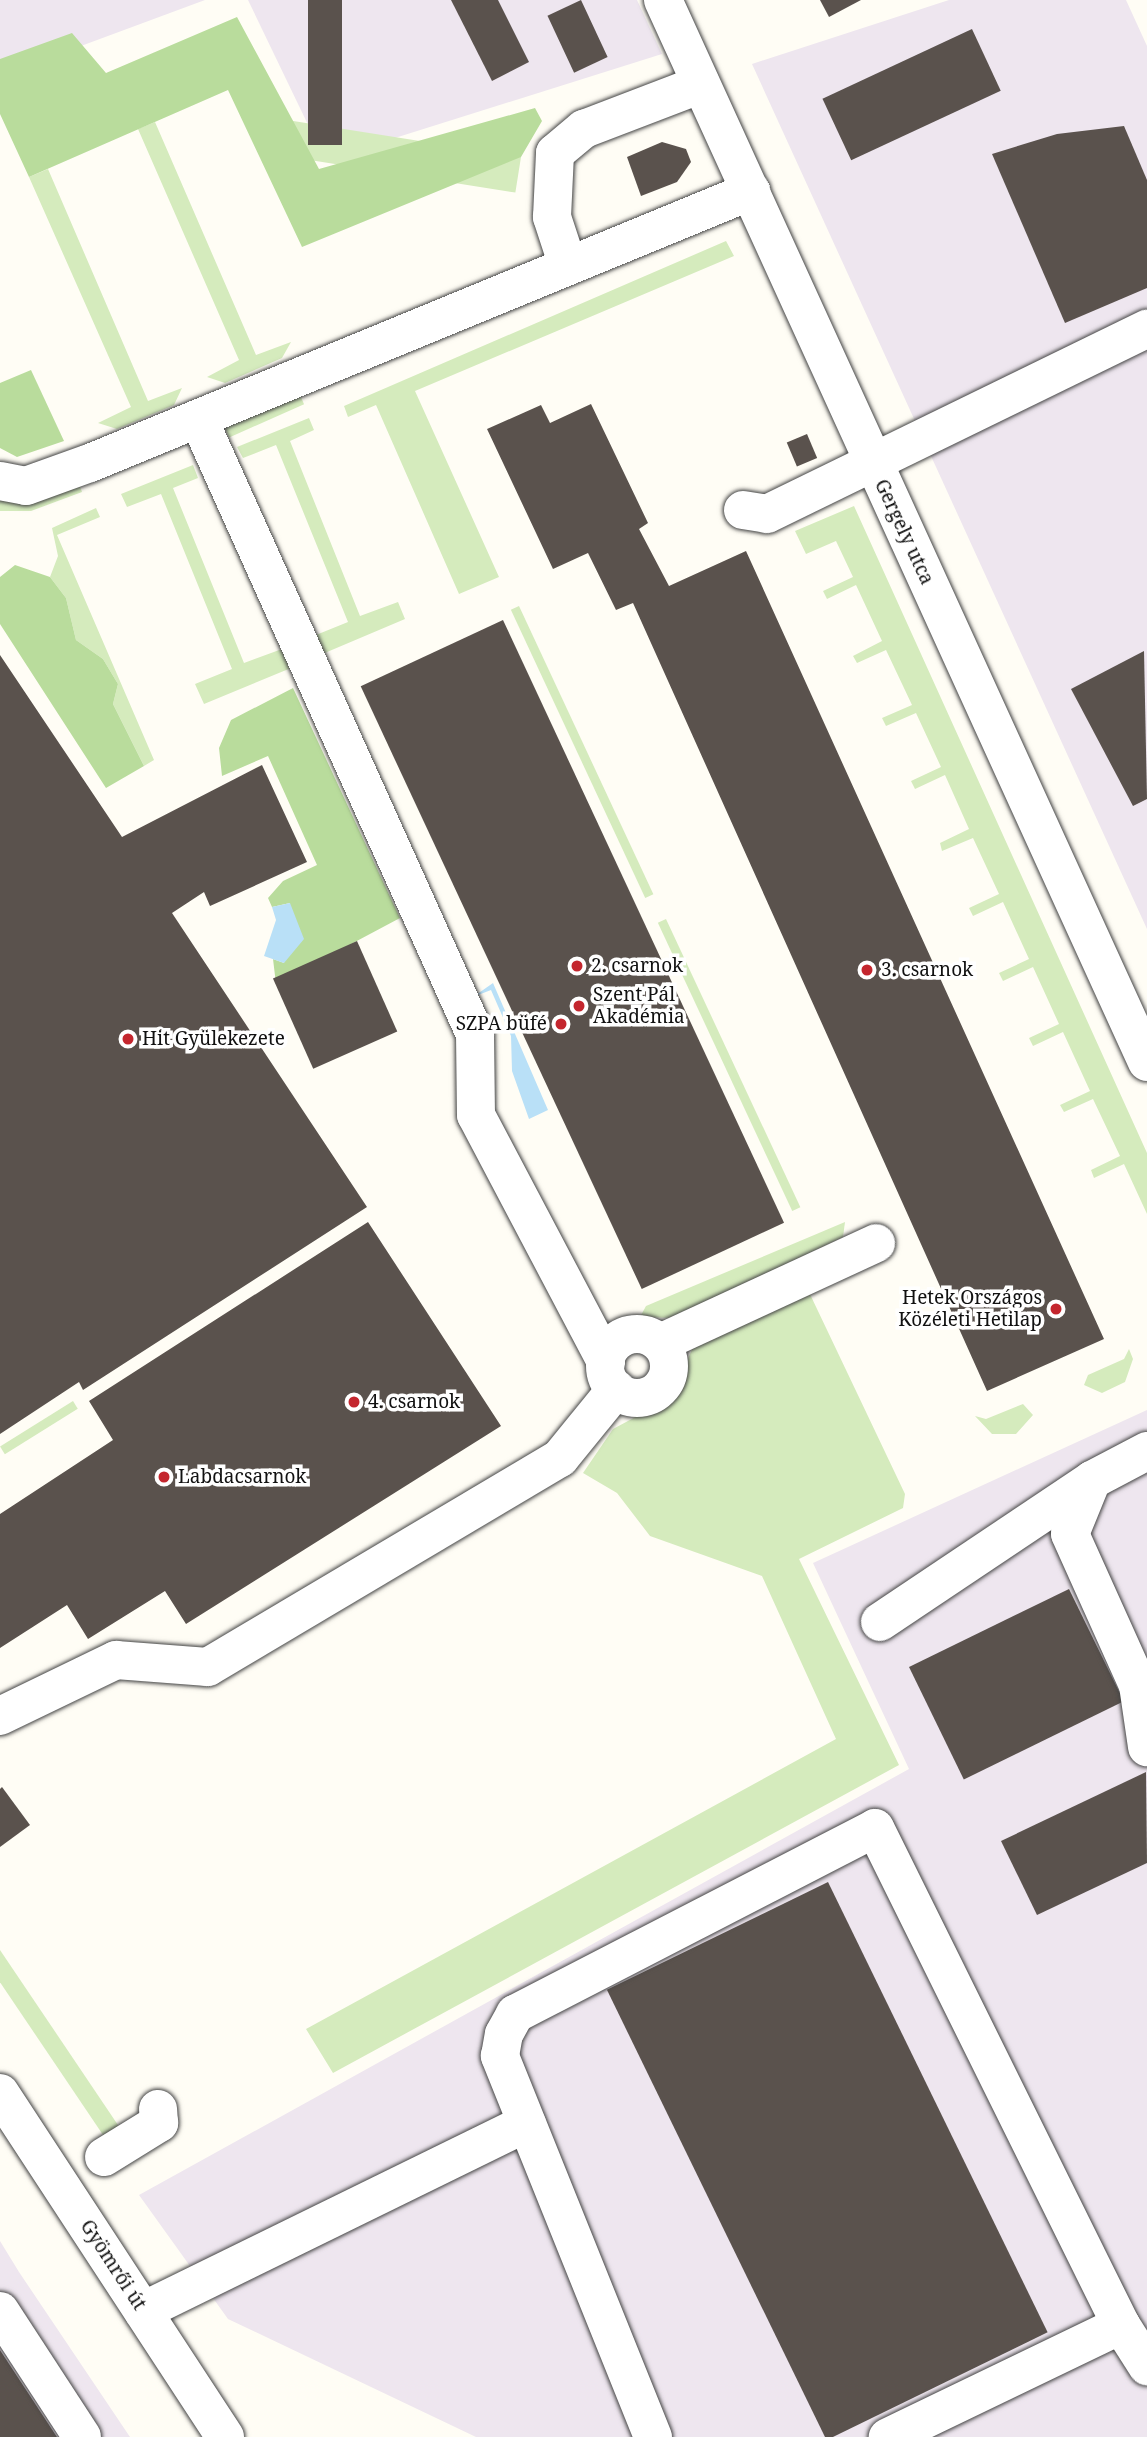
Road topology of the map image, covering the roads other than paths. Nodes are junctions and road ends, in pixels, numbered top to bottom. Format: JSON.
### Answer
{"nodes":[{"id":1,"x":663,"y":0,"type":"edge"},
{"id":2,"x":701,"y":84,"type":"junction"},
{"id":3,"x":751,"y":191,"type":"junction"},
{"id":4,"x":568,"y":265,"type":"junction"},
{"id":5,"x":1147,"y":329,"type":"edge"},
{"id":6,"x":199,"y":420,"type":"junction"},
{"id":7,"x":874,"y":466,"type":"junction"},
{"id":8,"x":0,"y":481,"type":"edge"},
{"id":9,"x":743,"y":510,"type":"dead end"},
{"id":10,"x":1147,"y":1062,"type":"edge"},
{"id":11,"x":876,"y":1243,"type":"dead end"},
{"id":12,"x":660,"y":1343,"type":"junction"},
{"id":13,"x":611,"y":1376,"type":"junction"},
{"id":14,"x":1147,"y":1451,"type":"edge"},
{"id":15,"x":1092,"y":1480,"type":"junction"},
{"id":16,"x":880,"y":1622,"type":"dead end"},
{"id":17,"x":0,"y":1717,"type":"edge"},
{"id":18,"x":1147,"y":1747,"type":"edge"},
{"id":19,"x":0,"y":2093,"type":"edge"},
{"id":20,"x":158,"y":2109,"type":"dead end"},
{"id":21,"x":526,"y":2123,"type":"junction"},
{"id":22,"x":13,"y":2139,"type":"edge"},
{"id":23,"x":104,"y":2157,"type":"dead end"},
{"id":24,"x":0,"y":2311,"type":"edge"},
{"id":25,"x":143,"y":2311,"type":"junction"},
{"id":26,"x":1121,"y":2325,"type":"junction"},
{"id":27,"x":1147,"y":2366,"type":"edge"},
{"id":28,"x":82,"y":2437,"type":"edge"},
{"id":29,"x":225,"y":2437,"type":"edge"},
{"id":30,"x":653,"y":2437,"type":"edge"},
{"id":31,"x":888,"y":2437,"type":"edge"}],
"edges":[{"from":1,"to":2,"type":"street","name":"Gergely utca"},
{"from":2,"to":3,"type":"street","name":"Gergely utca"},
{"from":2,"to":4,"type":"street"},
{"from":3,"to":4,"type":"street"},
{"from":3,"to":7,"type":"street","name":"Gergely utca"},
{"from":4,"to":6,"type":"street"},
{"from":5,"to":7,"type":"street"},
{"from":6,"to":8,"type":"street"},
{"from":6,"to":13,"type":"street"},
{"from":7,"to":9,"type":"street"},
{"from":7,"to":10,"type":"street","name":"Gergely utca"},
{"from":11,"to":12,"type":"street"},
{"from":12,"to":13,"type":"street"},
{"from":12,"to":13,"type":"street"},
{"from":13,"to":17,"type":"street"},
{"from":14,"to":15,"type":"street"},
{"from":15,"to":16,"type":"street"},
{"from":15,"to":18,"type":"street"},
{"from":19,"to":22,"type":"street","name":"Gyömrői út"},
{"from":20,"to":23,"type":"street"},
{"from":21,"to":25,"type":"street"},
{"from":21,"to":26,"type":"street"},
{"from":21,"to":30,"type":"street"},
{"from":22,"to":25,"type":"street","name":"Gyömrői út"},
{"from":24,"to":28,"type":"street"},
{"from":25,"to":29,"type":"street","name":"Gyömrői út"},
{"from":26,"to":27,"type":"street"},
{"from":26,"to":31,"type":"street"}]}
